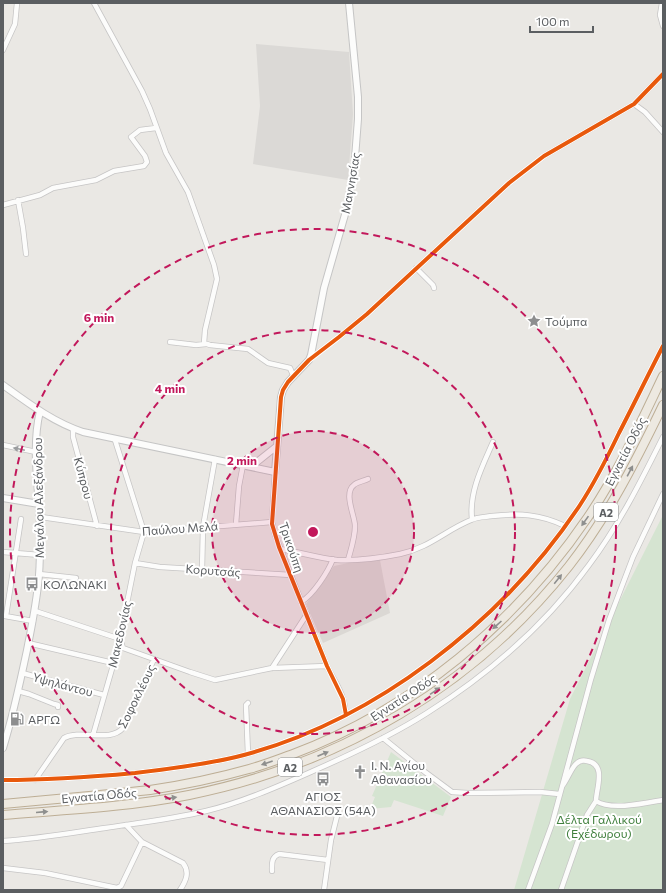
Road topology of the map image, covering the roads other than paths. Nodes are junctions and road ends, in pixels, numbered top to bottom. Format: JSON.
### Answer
{"nodes":[{"id":1,"x":17,"y":3,"type":"edge"},
{"id":2,"x":94,"y":3,"type":"edge"},
{"id":3,"x":349,"y":3,"type":"edge"},
{"id":4,"x":662,"y":3,"type":"edge"},
{"id":5,"x":663,"y":26,"type":"edge"},
{"id":6,"x":3,"y":50,"type":"edge"},
{"id":7,"x":663,"y":74,"type":"edge"},
{"id":8,"x":634,"y":104,"type":"junction"},
{"id":9,"x":156,"y":128,"type":"junction"},
{"id":10,"x":663,"y":132,"type":"edge"},
{"id":11,"x":18,"y":200,"type":"junction"},
{"id":12,"x":3,"y":205,"type":"edge"},
{"id":13,"x":26,"y":254,"type":"dead end"},
{"id":14,"x":416,"y":268,"type":"junction"},
{"id":15,"x":434,"y":288,"type":"dead end"},
{"id":16,"x":170,"y":342,"type":"dead end"},
{"id":17,"x":206,"y":344,"type":"junction"},
{"id":18,"x":663,"y":346,"type":"edge"},
{"id":19,"x":309,"y":360,"type":"junction"},
{"id":20,"x":293,"y":376,"type":"junction"},
{"id":21,"x":663,"y":376,"type":"edge"},
{"id":22,"x":3,"y":385,"type":"edge"},
{"id":23,"x":663,"y":405,"type":"edge"},
{"id":24,"x":40,"y":411,"type":"junction"},
{"id":25,"x":73,"y":429,"type":"junction"},
{"id":26,"x":663,"y":437,"type":"edge"},
{"id":27,"x":115,"y":440,"type":"junction"},
{"id":28,"x":494,"y":442,"type":"dead end"},
{"id":29,"x":3,"y":445,"type":"edge"},
{"id":30,"x":277,"y":446,"type":"junction"},
{"id":31,"x":36,"y":452,"type":"junction"},
{"id":32,"x":215,"y":459,"type":"junction"},
{"id":33,"x":244,"y":465,"type":"junction"},
{"id":34,"x":252,"y":466,"type":"junction"},
{"id":35,"x":275,"y":472,"type":"junction"},
{"id":36,"x":368,"y":479,"type":"dead end"},
{"id":37,"x":663,"y":494,"type":"edge"},
{"id":38,"x":3,"y":498,"type":"edge"},
{"id":39,"x":39,"y":504,"type":"junction"},
{"id":40,"x":41,"y":517,"type":"junction"},
{"id":41,"x":21,"y":519,"type":"dead end"},
{"id":42,"x":472,"y":520,"type":"junction"},
{"id":43,"x":272,"y":522,"type":"junction"},
{"id":44,"x":236,"y":524,"type":"junction"},
{"id":45,"x":98,"y":526,"type":"junction"},
{"id":46,"x":566,"y":526,"type":"junction"},
{"id":47,"x":202,"y":527,"type":"junction"},
{"id":48,"x":144,"y":532,"type":"junction"},
{"id":49,"x":280,"y":549,"type":"junction"},
{"id":50,"x":3,"y":552,"type":"edge"},
{"id":51,"x":16,"y":553,"type":"junction"},
{"id":52,"x":40,"y":556,"type":"junction"},
{"id":53,"x":333,"y":559,"type":"junction"},
{"id":54,"x":348,"y":560,"type":"junction"},
{"id":55,"x":135,"y":563,"type":"junction"},
{"id":56,"x":202,"y":570,"type":"junction"},
{"id":57,"x":39,"y":574,"type":"junction"},
{"id":58,"x":291,"y":575,"type":"junction"},
{"id":59,"x":76,"y":578,"type":"dead end"},
{"id":60,"x":301,"y":602,"type":"junction"},
{"id":61,"x":35,"y":611,"type":"junction"},
{"id":62,"x":307,"y":614,"type":"junction"},
{"id":63,"x":4,"y":616,"type":"edge"},
{"id":64,"x":33,"y":621,"type":"junction"},
{"id":65,"x":120,"y":639,"type":"junction"},
{"id":66,"x":28,"y":643,"type":"junction"},
{"id":67,"x":121,"y":648,"type":"junction"},
{"id":68,"x":154,"y":659,"type":"junction"},
{"id":69,"x":113,"y":663,"type":"junction"},
{"id":70,"x":327,"y":666,"type":"junction"},
{"id":71,"x":272,"y":668,"type":"junction"},
{"id":72,"x":22,"y":673,"type":"junction"},
{"id":73,"x":18,"y":692,"type":"junction"},
{"id":74,"x":104,"y":695,"type":"junction"},
{"id":75,"x":248,"y":703,"type":"dead end"},
{"id":76,"x":58,"y":707,"type":"dead end"},
{"id":77,"x":346,"y":715,"type":"junction"},
{"id":78,"x":94,"y":735,"type":"junction"},
{"id":79,"x":383,"y":738,"type":"junction"},
{"id":80,"x":3,"y":748,"type":"edge"},
{"id":81,"x":248,"y":754,"type":"junction"},
{"id":82,"x":3,"y":780,"type":"edge"},
{"id":83,"x":35,"y":780,"type":"junction"},
{"id":84,"x":561,"y":788,"type":"junction"},
{"id":85,"x":559,"y":794,"type":"junction"},
{"id":86,"x":663,"y":800,"type":"edge"},
{"id":87,"x":596,"y":801,"type":"junction"},
{"id":88,"x":3,"y":804,"type":"edge"},
{"id":89,"x":3,"y":815,"type":"edge"},
{"id":90,"x":337,"y":816,"type":"dead end"},
{"id":91,"x":126,"y":825,"type":"junction"},
{"id":92,"x":3,"y":841,"type":"edge"},
{"id":93,"x":142,"y":842,"type":"junction"},
{"id":94,"x":328,"y":860,"type":"junction"},
{"id":95,"x":3,"y":868,"type":"edge"},
{"id":96,"x":272,"y":871,"type":"dead end"},
{"id":97,"x":180,"y":890,"type":"edge"},
{"id":98,"x":324,"y":890,"type":"edge"},
{"id":99,"x":528,"y":890,"type":"edge"},
{"id":100,"x":561,"y":890,"type":"edge"}],
"edges":[{"from":1,"to":6,"type":"street"},
{"from":2,"to":9,"type":"street"},
{"from":3,"to":19,"type":"street","name":"Μαγνησίας"},
{"from":4,"to":5,"type":"street"},
{"from":7,"to":8,"type":"street"},
{"from":8,"to":10,"type":"street"},
{"from":8,"to":14,"type":"street"},
{"from":9,"to":11,"type":"street"},
{"from":9,"to":17,"type":"street"},
{"from":11,"to":12,"type":"street"},
{"from":11,"to":13,"type":"street"},
{"from":14,"to":15,"type":"street"},
{"from":14,"to":19,"type":"street"},
{"from":16,"to":17,"type":"street"},
{"from":17,"to":20,"type":"street"},
{"from":18,"to":46,"type":"street"},
{"from":19,"to":20,"type":"street","name":"Τρικούπη"},
{"from":20,"to":30,"type":"street","name":"Τρικούπη"},
{"from":21,"to":88,"type":"highway","name":"Εγνατία Οδός","number":"Α2","one_way":true},
{"from":22,"to":24,"type":"street"},
{"from":89,"to":23,"type":"highway","name":"Εγνατία Οδός","number":"Α2","one_way":true},
{"from":24,"to":25,"type":"street"},
{"from":24,"to":31,"type":"street","name":"Μεγάλου Αλεξάνδρου"},
{"from":25,"to":27,"type":"street"},
{"from":25,"to":45,"type":"street","name":"Κύπρου"},
{"from":26,"to":79,"type":"street"},
{"from":27,"to":32,"type":"street"},
{"from":27,"to":48,"type":"street"},
{"from":28,"to":42,"type":"street"},
{"from":31,"to":29,"type":"street","one_way":true},
{"from":30,"to":34,"type":"street"},
{"from":30,"to":35,"type":"street","name":"Τρικούπη"},
{"from":31,"to":39,"type":"street","name":"Μεγάλου Αλεξάνδρου"},
{"from":32,"to":33,"type":"street"},
{"from":32,"to":47,"type":"street"},
{"from":33,"to":34,"type":"street"},
{"from":33,"to":44,"type":"street"},
{"from":34,"to":35,"type":"street"},
{"from":35,"to":43,"type":"street","name":"Τρικούπη"},
{"from":36,"to":54,"type":"street"},
{"from":37,"to":84,"type":"street"},
{"from":38,"to":39,"type":"street"},
{"from":39,"to":40,"type":"street","name":"Μεγάλου Αλεξάνδρου"},
{"from":40,"to":45,"type":"street","name":"Παύλου Μελά"},
{"from":40,"to":52,"type":"street","name":"Μεγάλου Αλεξάνδρου"},
{"from":41,"to":51,"type":"street"},
{"from":42,"to":46,"type":"street"},
{"from":42,"to":54,"type":"street"},
{"from":43,"to":44,"type":"street","name":"Παύλου Μελά"},
{"from":43,"to":49,"type":"street","name":"Τρικούπη"},
{"from":44,"to":47,"type":"street","name":"Παύλου Μελά"},
{"from":45,"to":48,"type":"street","name":"Παύλου Μελά"},
{"from":46,"to":77,"type":"street"},
{"from":47,"to":48,"type":"street","name":"Παύλου Μελά"},
{"from":47,"to":56,"type":"street"},
{"from":48,"to":55,"type":"street","name":"Μακεδονίας"},
{"from":49,"to":53,"type":"street"},
{"from":49,"to":58,"type":"street","name":"Τρικούπη"},
{"from":50,"to":51,"type":"street"},
{"from":51,"to":52,"type":"street"},
{"from":51,"to":63,"type":"street"},
{"from":52,"to":57,"type":"street","name":"Μεγάλου Αλεξάνδρου"},
{"from":53,"to":54,"type":"street"},
{"from":53,"to":60,"type":"street"},
{"from":55,"to":56,"type":"street","name":"Κορυτσάς"},
{"from":55,"to":65,"type":"street","name":"Μακεδονίας"},
{"from":56,"to":58,"type":"street","name":"Κορυτσάς"},
{"from":57,"to":59,"type":"street"},
{"from":57,"to":61,"type":"street","name":"Μεγάλου Αλεξάνδρου"},
{"from":58,"to":60,"type":"street","name":"Τρικούπη"},
{"from":60,"to":62,"type":"street","name":"Τρικούπη"},
{"from":61,"to":64,"type":"street","name":"Μεγάλου Αλεξάνδρου"},
{"from":61,"to":65,"type":"street"},
{"from":62,"to":70,"type":"street","name":"Τρικούπη"},
{"from":62,"to":71,"type":"street"},
{"from":63,"to":64,"type":"street"},
{"from":64,"to":66,"type":"street","name":"Μεγάλου Αλεξάνδρου"},
{"from":65,"to":67,"type":"street"},
{"from":66,"to":69,"type":"street"},
{"from":66,"to":72,"type":"street","name":"Μεγάλου Αλεξάνδρου"},
{"from":67,"to":68,"type":"street"},
{"from":67,"to":69,"type":"street","name":"Μακεδονίας"},
{"from":68,"to":71,"type":"street"},
{"from":68,"to":78,"type":"street","name":"Σοφοκλέους"},
{"from":69,"to":74,"type":"street","name":"Μακεδονίας"},
{"from":70,"to":71,"type":"street"},
{"from":70,"to":77,"type":"street","name":"Τρικούπη"},
{"from":72,"to":73,"type":"street","name":"Μεγάλου Αλεξάνδρου"},
{"from":72,"to":74,"type":"street","name":"Υψηλάντου"},
{"from":73,"to":76,"type":"street"},
{"from":73,"to":80,"type":"street","name":"Μεγάλου Αλεξάνδρου"},
{"from":74,"to":78,"type":"street","name":"Μακεδονίας"},
{"from":75,"to":81,"type":"street"},
{"from":77,"to":81,"type":"street"},
{"from":78,"to":83,"type":"street","name":"Σοφοκλέους"},
{"from":79,"to":85,"type":"street"},
{"from":79,"to":91,"type":"street"},
{"from":81,"to":83,"type":"street"},
{"from":82,"to":83,"type":"street"},
{"from":84,"to":85,"type":"street"},
{"from":84,"to":87,"type":"street"},
{"from":85,"to":99,"type":"street"},
{"from":86,"to":87,"type":"street"},
{"from":87,"to":100,"type":"street"},
{"from":90,"to":94,"type":"street"},
{"from":91,"to":92,"type":"street"},
{"from":91,"to":93,"type":"street"},
{"from":93,"to":95,"type":"street"},
{"from":93,"to":97,"type":"street"},
{"from":94,"to":96,"type":"street"},
{"from":94,"to":98,"type":"street"}]}
